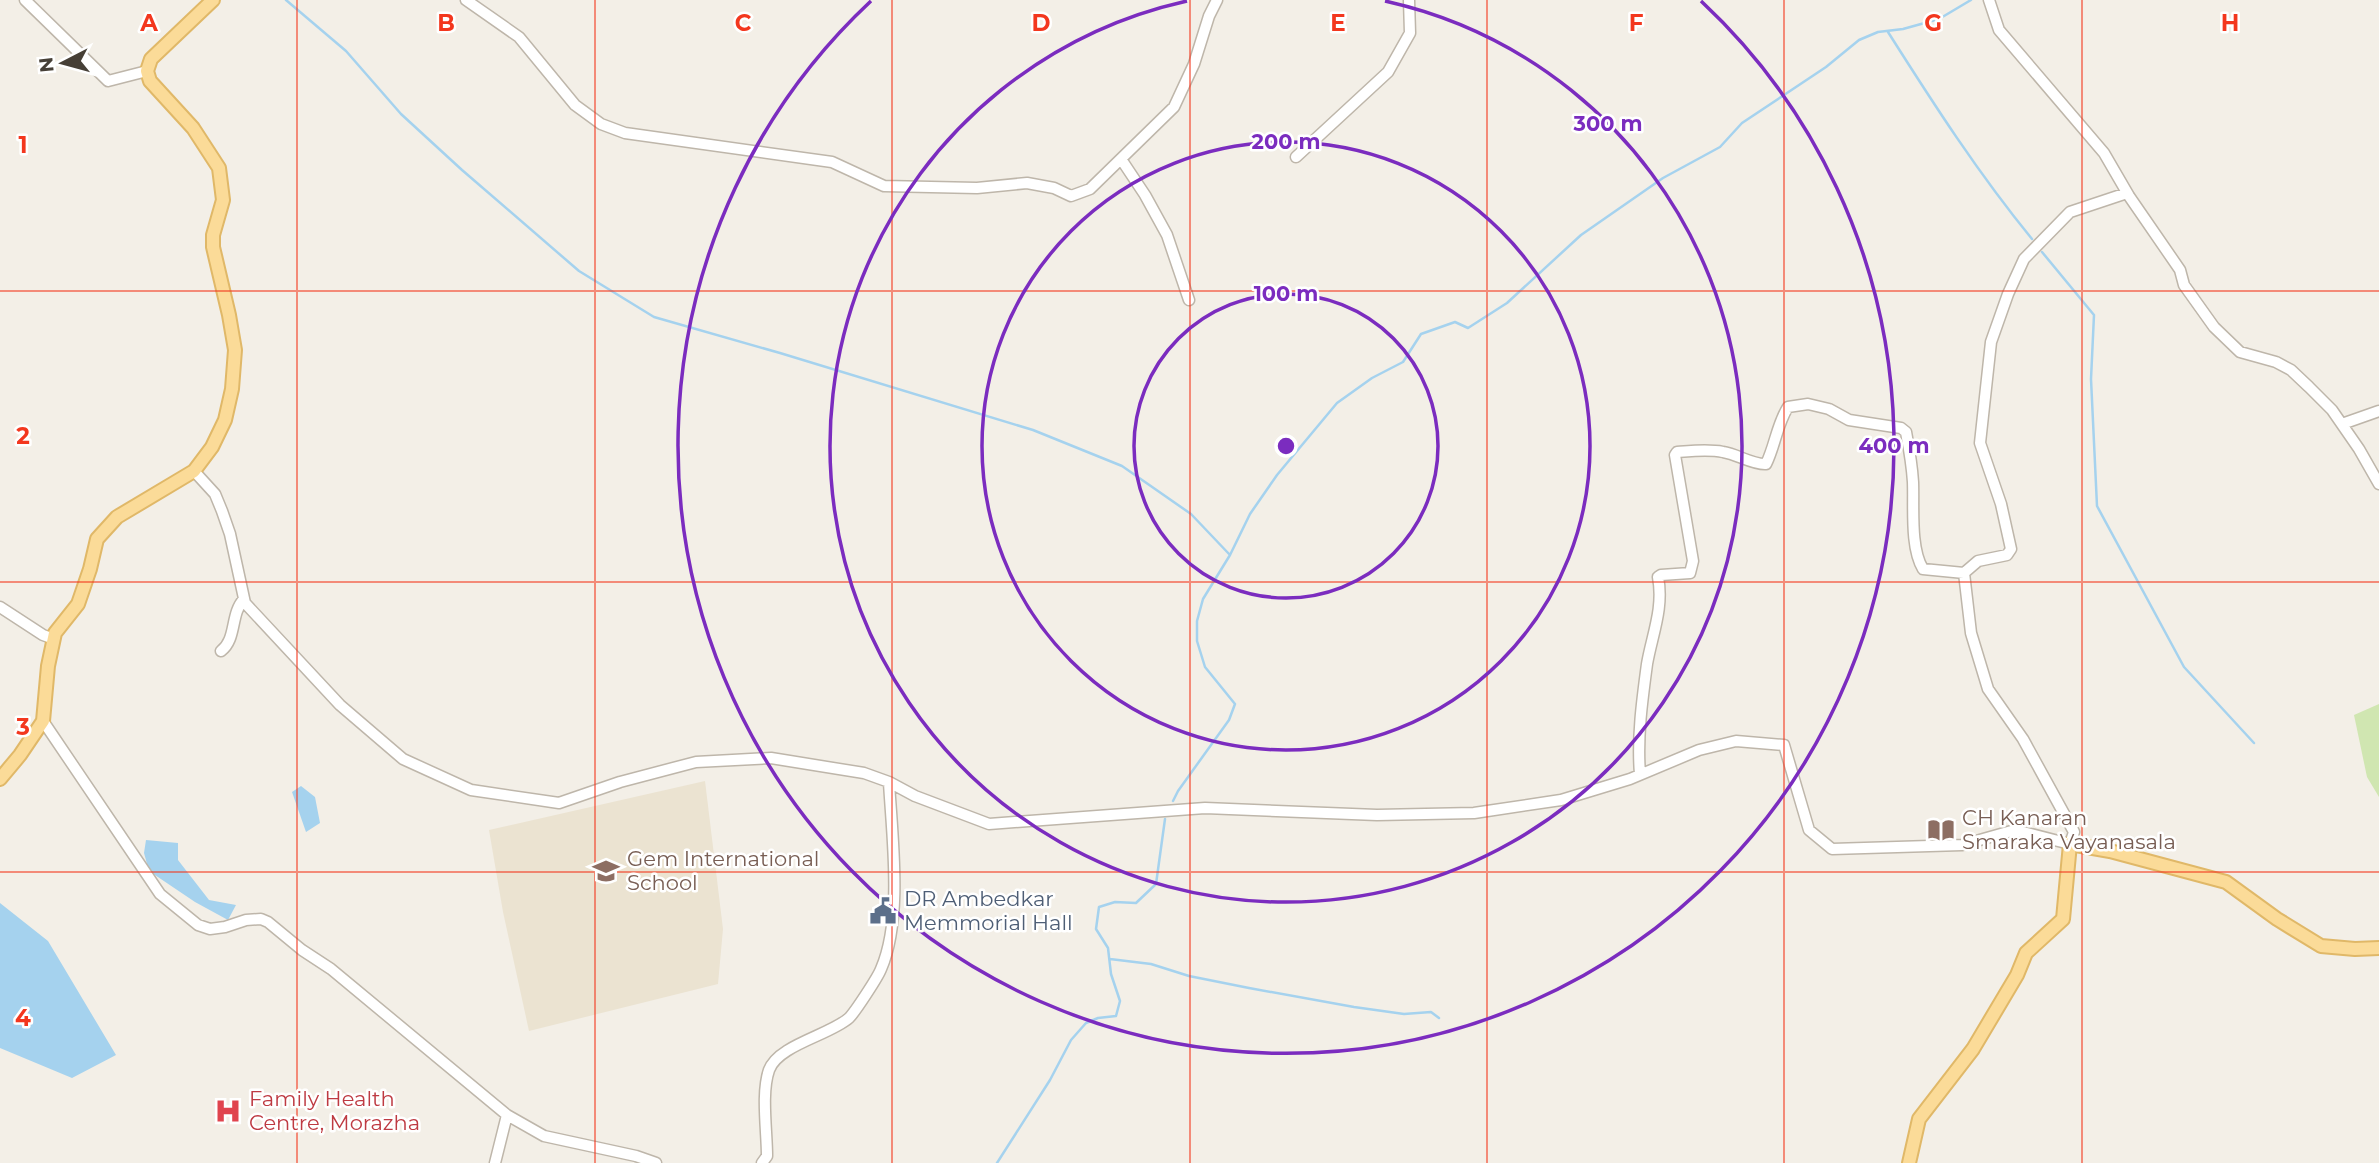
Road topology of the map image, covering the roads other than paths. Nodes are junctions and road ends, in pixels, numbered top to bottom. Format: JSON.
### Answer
{"nodes":[{"id":1,"x":25,"y":0,"type":"edge"},
{"id":2,"x":213,"y":0,"type":"edge"},
{"id":3,"x":466,"y":0,"type":"edge"},
{"id":4,"x":1217,"y":0,"type":"edge"},
{"id":5,"x":1409,"y":0,"type":"edge"},
{"id":6,"x":1989,"y":3,"type":"edge"},
{"id":7,"x":147,"y":71,"type":"junction"},
{"id":8,"x":1296,"y":157,"type":"dead end"},
{"id":9,"x":1121,"y":159,"type":"junction"},
{"id":10,"x":2127,"y":193,"type":"junction"},
{"id":11,"x":1189,"y":300,"type":"dead end"},
{"id":12,"x":2379,"y":411,"type":"edge"},
{"id":13,"x":2342,"y":424,"type":"junction"},
{"id":14,"x":194,"y":471,"type":"junction"},
{"id":15,"x":2379,"y":484,"type":"edge"},
{"id":16,"x":1964,"y":573,"type":"junction"},
{"id":17,"x":244,"y":599,"type":"junction"},
{"id":18,"x":0,"y":607,"type":"edge"},
{"id":19,"x":54,"y":639,"type":"junction"},
{"id":20,"x":221,"y":652,"type":"dead end"},
{"id":21,"x":43,"y":721,"type":"junction"},
{"id":22,"x":1640,"y":774,"type":"junction"},
{"id":23,"x":0,"y":779,"type":"edge"},
{"id":24,"x":889,"y":782,"type":"junction"},
{"id":25,"x":2070,"y":844,"type":"junction"},
{"id":26,"x":2379,"y":948,"type":"edge"},
{"id":27,"x":507,"y":1115,"type":"junction"},
{"id":28,"x":495,"y":1163,"type":"edge"},
{"id":29,"x":656,"y":1163,"type":"edge"},
{"id":30,"x":762,"y":1163,"type":"edge"},
{"id":31,"x":1909,"y":1163,"type":"edge"}],
"edges":[{"from":1,"to":7,"type":"street"},
{"from":2,"to":7,"type":"main road"},
{"from":3,"to":9,"type":"street"},
{"from":4,"to":9,"type":"street"},
{"from":5,"to":8,"type":"street"},
{"from":6,"to":10,"type":"street"},
{"from":7,"to":14,"type":"main road"},
{"from":9,"to":11,"type":"street"},
{"from":10,"to":13,"type":"street"},
{"from":10,"to":16,"type":"street"},
{"from":12,"to":13,"type":"street"},
{"from":13,"to":15,"type":"street"},
{"from":14,"to":17,"type":"street"},
{"from":14,"to":19,"type":"main road"},
{"from":16,"to":22,"type":"street"},
{"from":16,"to":25,"type":"street"},
{"from":17,"to":20,"type":"street"},
{"from":17,"to":24,"type":"street"},
{"from":18,"to":19,"type":"street"},
{"from":19,"to":21,"type":"main road"},
{"from":21,"to":23,"type":"main road"},
{"from":21,"to":27,"type":"street"},
{"from":22,"to":24,"type":"street"},
{"from":22,"to":25,"type":"street"},
{"from":24,"to":30,"type":"street"},
{"from":25,"to":26,"type":"main road"},
{"from":25,"to":31,"type":"main road"},
{"from":27,"to":28,"type":"street"},
{"from":27,"to":29,"type":"street"}]}
